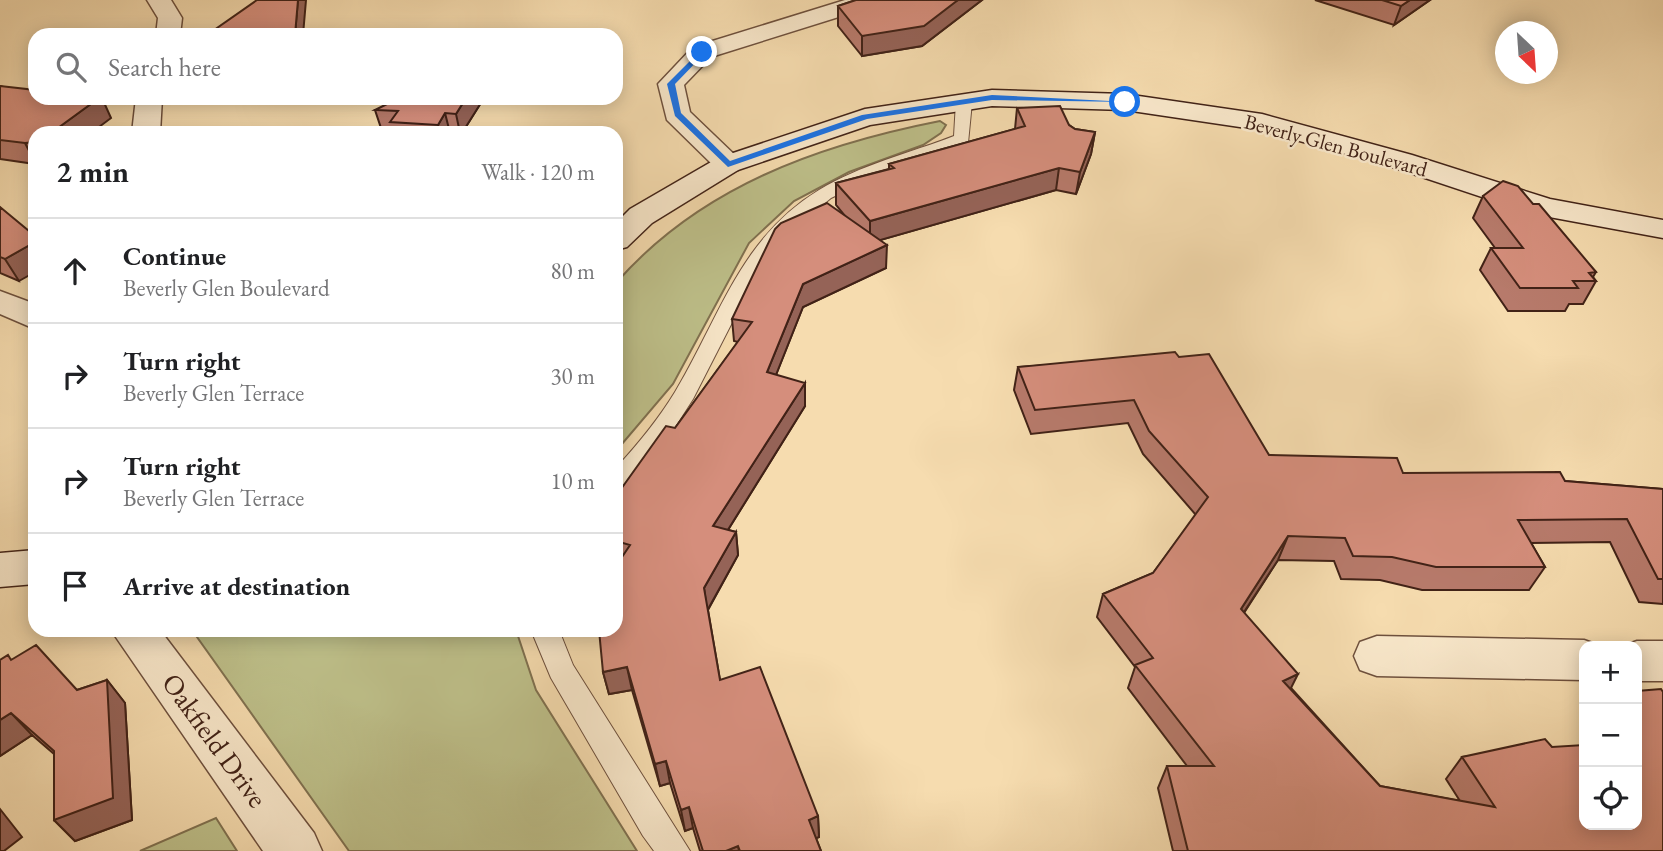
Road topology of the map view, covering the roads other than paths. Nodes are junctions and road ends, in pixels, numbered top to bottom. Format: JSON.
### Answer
{"nodes":[{"id":1,"x":159,"y":0,"type":"edge"},
{"id":2,"x":869,"y":0,"type":"edge"},
{"id":3,"x":169,"y":28,"type":"edge"},
{"id":4,"x":964,"y":102,"type":"junction"},
{"id":5,"x":148,"y":105,"type":"edge"},
{"id":6,"x":147,"y":126,"type":"edge"},
{"id":7,"x":728,"y":164,"type":"junction"},
{"id":8,"x":1663,"y":229,"type":"edge"},
{"id":9,"x":623,"y":233,"type":"edge"},
{"id":10,"x":0,"y":302,"type":"edge"},
{"id":11,"x":28,"y":315,"type":"edge"},
{"id":12,"x":623,"y":475,"type":"edge"},
{"id":13,"x":28,"y":567,"type":"edge"},
{"id":14,"x":0,"y":570,"type":"edge"},
{"id":15,"x":139,"y":637,"type":"edge"},
{"id":16,"x":548,"y":637,"type":"edge"},
{"id":17,"x":1377,"y":656,"type":"dead end"},
{"id":18,"x":1579,"y":660,"type":"edge"},
{"id":19,"x":1642,"y":661,"type":"edge"},
{"id":20,"x":1663,"y":661,"type":"edge"},
{"id":21,"x":295,"y":851,"type":"edge"},
{"id":22,"x":674,"y":851,"type":"edge"}],
"edges":[{"from":1,"to":3,"type":"main road"},
{"from":2,"to":7,"type":"main road"},
{"from":4,"to":7,"type":"main road","name":"Beverly Glen Boulevard"},
{"from":4,"to":8,"type":"main road","name":"Beverly Glen Boulevard"},
{"from":4,"to":12,"type":"lane"},
{"from":5,"to":6,"type":"main road"},
{"from":7,"to":9,"type":"main road","name":"Beverly Glen Boulevard"},
{"from":10,"to":11,"type":"main road"},
{"from":13,"to":14,"type":"main road"},
{"from":15,"to":21,"type":"main road","name":"Oakfield Drive"},
{"from":16,"to":22,"type":"lane"},
{"from":17,"to":18,"type":"main road"},
{"from":19,"to":20,"type":"main road"}]}
